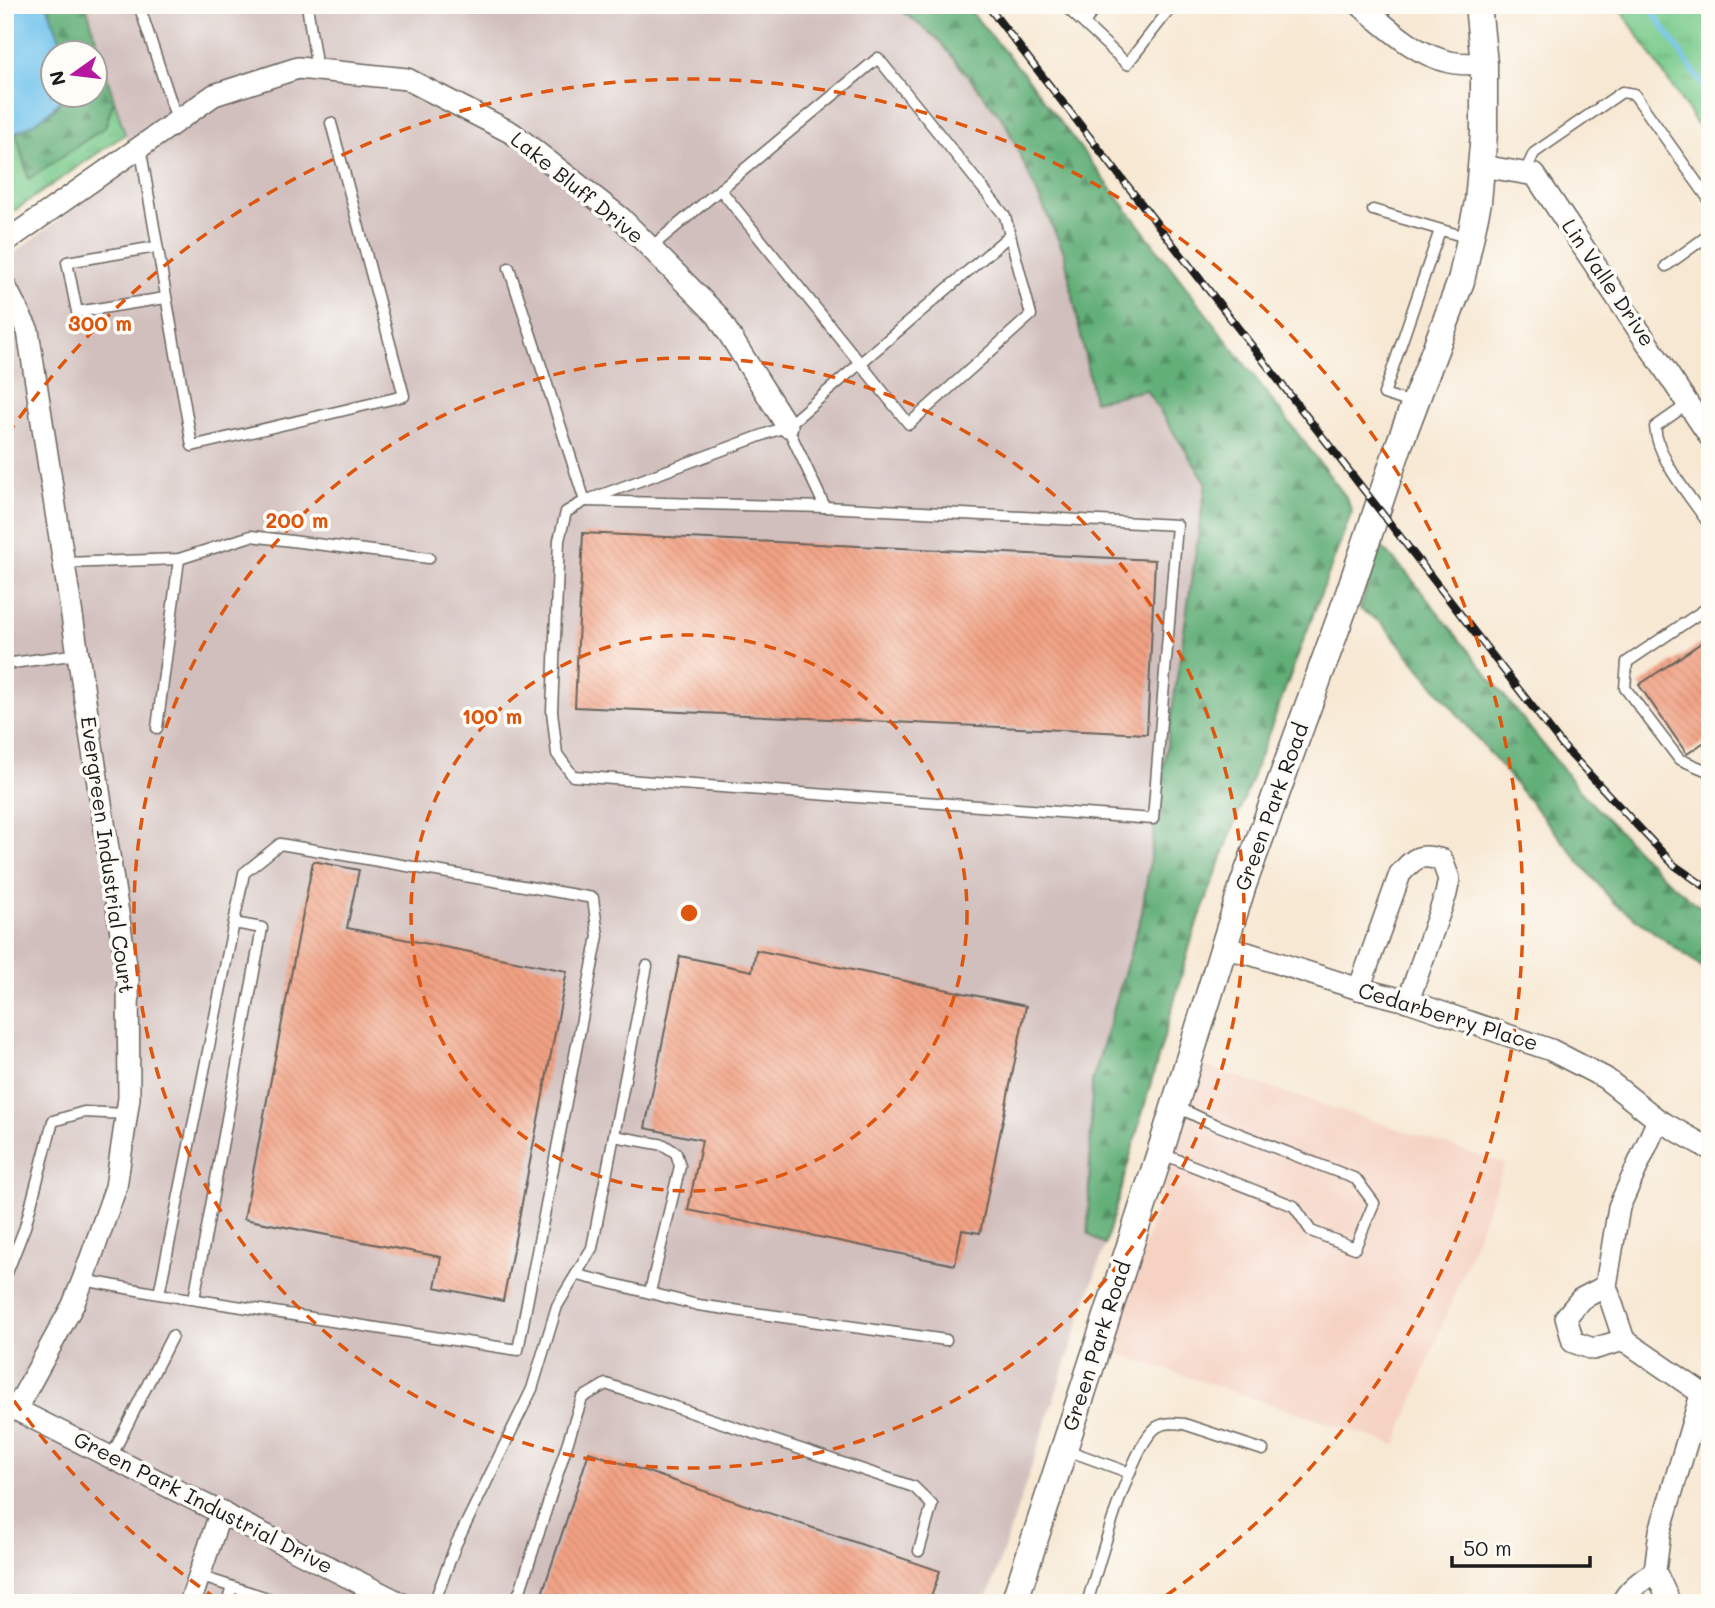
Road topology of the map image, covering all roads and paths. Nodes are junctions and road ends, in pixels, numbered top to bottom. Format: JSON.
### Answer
{"nodes":[{"id":1,"x":139,"y":5,"type":"edge"},
{"id":2,"x":320,"y":5,"type":"edge"},
{"id":3,"x":1064,"y":5,"type":"edge"},
{"id":4,"x":1098,"y":5,"type":"edge"},
{"id":5,"x":1173,"y":5,"type":"edge"},
{"id":6,"x":1360,"y":5,"type":"edge"},
{"id":7,"x":1478,"y":5,"type":"edge"},
{"id":8,"x":308,"y":7,"type":"edge"},
{"id":9,"x":1084,"y":23,"type":"junction"},
{"id":10,"x":1484,"y":64,"type":"junction"},
{"id":11,"x":317,"y":70,"type":"junction"},
{"id":12,"x":177,"y":120,"type":"junction"},
{"id":13,"x":331,"y":123,"type":"dead end"},
{"id":14,"x":140,"y":146,"type":"junction"},
{"id":15,"x":1482,"y":166,"type":"junction"},
{"id":16,"x":1525,"y":172,"type":"junction"},
{"id":17,"x":720,"y":189,"type":"junction"},
{"id":18,"x":1710,"y":201,"type":"edge"},
{"id":19,"x":1373,"y":210,"type":"dead end"},
{"id":20,"x":1440,"y":230,"type":"junction"},
{"id":21,"x":1710,"y":234,"type":"edge"},
{"id":22,"x":1010,"y":235,"type":"junction"},
{"id":23,"x":1472,"y":239,"type":"junction"},
{"id":24,"x":5,"y":242,"type":"edge"},
{"id":25,"x":156,"y":247,"type":"junction"},
{"id":26,"x":650,"y":248,"type":"junction"},
{"id":27,"x":1666,"y":265,"type":"dead end"},
{"id":28,"x":509,"y":268,"type":"dead end"},
{"id":29,"x":5,"y":286,"type":"edge"},
{"id":30,"x":165,"y":298,"type":"junction"},
{"id":31,"x":860,"y":363,"type":"junction"},
{"id":32,"x":1415,"y":404,"type":"junction"},
{"id":33,"x":1688,"y":404,"type":"junction"},
{"id":34,"x":786,"y":426,"type":"junction"},
{"id":35,"x":1710,"y":437,"type":"edge"},
{"id":36,"x":585,"y":501,"type":"junction"},
{"id":37,"x":825,"y":507,"type":"junction"},
{"id":38,"x":1710,"y":526,"type":"edge"},
{"id":39,"x":429,"y":558,"type":"dead end"},
{"id":40,"x":179,"y":559,"type":"junction"},
{"id":41,"x":64,"y":563,"type":"junction"},
{"id":42,"x":1710,"y":606,"type":"edge"},
{"id":43,"x":78,"y":654,"type":"junction"},
{"id":44,"x":5,"y":664,"type":"edge"},
{"id":45,"x":157,"y":728,"type":"dead end"},
{"id":46,"x":1710,"y":772,"type":"edge"},
{"id":47,"x":234,"y":923,"type":"junction"},
{"id":48,"x":1222,"y":948,"type":"junction"},
{"id":49,"x":647,"y":965,"type":"dead end"},
{"id":50,"x":1359,"y":989,"type":"junction"},
{"id":51,"x":1408,"y":1001,"type":"junction"},
{"id":52,"x":1175,"y":1106,"type":"junction"},
{"id":53,"x":126,"y":1114,"type":"junction"},
{"id":54,"x":1658,"y":1120,"type":"junction"},
{"id":55,"x":614,"y":1136,"type":"junction"},
{"id":56,"x":1710,"y":1149,"type":"edge"},
{"id":57,"x":1160,"y":1153,"type":"junction"},
{"id":58,"x":578,"y":1275,"type":"junction"},
{"id":59,"x":5,"y":1278,"type":"edge"},
{"id":60,"x":83,"y":1280,"type":"junction"},
{"id":61,"x":1606,"y":1286,"type":"junction"},
{"id":62,"x":650,"y":1292,"type":"junction"},
{"id":63,"x":159,"y":1294,"type":"junction"},
{"id":64,"x":194,"y":1299,"type":"junction"},
{"id":65,"x":173,"y":1336,"type":"dead end"},
{"id":66,"x":946,"y":1340,"type":"dead end"},
{"id":67,"x":1624,"y":1340,"type":"junction"},
{"id":68,"x":1705,"y":1397,"type":"edge"},
{"id":69,"x":10,"y":1407,"type":"edge"},
{"id":70,"x":1064,"y":1450,"type":"junction"},
{"id":71,"x":1263,"y":1450,"type":"dead end"},
{"id":72,"x":111,"y":1457,"type":"junction"},
{"id":73,"x":1129,"y":1473,"type":"junction"},
{"id":74,"x":221,"y":1511,"type":"junction"},
{"id":75,"x":919,"y":1551,"type":"dead end"},
{"id":76,"x":1655,"y":1571,"type":"junction"},
{"id":77,"x":199,"y":1576,"type":"junction"},
{"id":78,"x":232,"y":1587,"type":"junction"},
{"id":79,"x":190,"y":1603,"type":"edge"},
{"id":80,"x":227,"y":1603,"type":"edge"},
{"id":81,"x":283,"y":1603,"type":"edge"},
{"id":82,"x":400,"y":1603,"type":"edge"},
{"id":83,"x":434,"y":1603,"type":"edge"},
{"id":84,"x":513,"y":1603,"type":"edge"},
{"id":85,"x":1014,"y":1603,"type":"edge"},
{"id":86,"x":1087,"y":1603,"type":"edge"},
{"id":87,"x":1622,"y":1603,"type":"edge"},
{"id":88,"x":1670,"y":1603,"type":"edge"}],
"edges":[{"from":1,"to":12,"type":"lane"},
{"from":2,"to":8,"type":"lane"},
{"from":3,"to":9,"type":"lane"},
{"from":4,"to":9,"type":"lane"},
{"from":5,"to":9,"type":"lane"},
{"from":6,"to":10,"type":"street"},
{"from":7,"to":10,"type":"street","name":"Green Park Road"},
{"from":8,"to":11,"type":"lane"},
{"from":10,"to":15,"type":"street","name":"Green Park Road"},
{"from":11,"to":12,"type":"street","name":"Lake Bluff Drive"},
{"from":11,"to":26,"type":"street","name":"Lake Bluff Drive"},
{"from":12,"to":14,"type":"street","name":"Lake Bluff Drive"},
{"from":13,"to":30,"type":"lane"},
{"from":14,"to":24,"type":"street","name":"Lake Bluff Drive"},
{"from":14,"to":25,"type":"lane"},
{"from":15,"to":16,"type":"street"},
{"from":15,"to":23,"type":"street","name":"Green Park Road"},
{"from":16,"to":18,"type":"lane"},
{"from":16,"to":33,"type":"street","name":"Lin Valle Drive"},
{"from":17,"to":22,"type":"lane"},
{"from":17,"to":26,"type":"lane"},
{"from":17,"to":31,"type":"lane"},
{"from":19,"to":20,"type":"lane"},
{"from":20,"to":23,"type":"lane"},
{"from":20,"to":32,"type":"lane"},
{"from":21,"to":27,"type":"lane"},
{"from":22,"to":31,"type":"lane"},
{"from":22,"to":31,"type":"lane"},
{"from":23,"to":32,"type":"street","name":"Green Park Road"},
{"from":25,"to":30,"type":"lane"},
{"from":25,"to":30,"type":"lane"},
{"from":26,"to":34,"type":"street","name":"Lake Bluff Drive"},
{"from":28,"to":36,"type":"lane"},
{"from":29,"to":41,"type":"street","name":"Evergreen Industrial Court"},
{"from":31,"to":34,"type":"lane"},
{"from":32,"to":48,"type":"street","name":"Green Park Road"},
{"from":33,"to":35,"type":"street","name":"Lin Valle Drive"},
{"from":33,"to":38,"type":"lane"},
{"from":34,"to":36,"type":"lane"},
{"from":34,"to":37,"type":"lane"},
{"from":36,"to":37,"type":"lane"},
{"from":36,"to":37,"type":"lane"},
{"from":39,"to":40,"type":"lane"},
{"from":40,"to":41,"type":"lane"},
{"from":40,"to":45,"type":"lane"},
{"from":41,"to":43,"type":"street","name":"Evergreen Industrial Court"},
{"from":42,"to":46,"type":"lane"},
{"from":43,"to":44,"type":"lane"},
{"from":43,"to":53,"type":"street","name":"Evergreen Industrial Court"},
{"from":47,"to":63,"type":"lane"},
{"from":47,"to":64,"type":"lane"},
{"from":47,"to":64,"type":"lane"},
{"from":48,"to":50,"type":"street","name":"Cedarberry Place"},
{"from":48,"to":52,"type":"street","name":"Green Park Road"},
{"from":49,"to":55,"type":"lane"},
{"from":50,"to":51,"type":"street","name":"Cedarberry Place"},
{"from":50,"to":51,"type":"street"},
{"from":51,"to":54,"type":"street","name":"Cedarberry Place"},
{"from":52,"to":57,"type":"street","name":"Green Park Road"},
{"from":52,"to":57,"type":"lane"},
{"from":53,"to":59,"type":"lane"},
{"from":53,"to":60,"type":"street","name":"Evergreen Industrial Court"},
{"from":54,"to":56,"type":"street","name":"Cedarberry Place"},
{"from":54,"to":61,"type":"street"},
{"from":55,"to":58,"type":"lane"},
{"from":55,"to":62,"type":"lane"},
{"from":57,"to":70,"type":"street","name":"Green Park Road"},
{"from":58,"to":62,"type":"lane"},
{"from":58,"to":83,"type":"lane"},
{"from":60,"to":63,"type":"lane"},
{"from":60,"to":69,"type":"street","name":"Evergreen Industrial Court"},
{"from":61,"to":67,"type":"street"},
{"from":61,"to":67,"type":"street"},
{"from":62,"to":66,"type":"lane"},
{"from":63,"to":64,"type":"lane"},
{"from":65,"to":72,"type":"lane"},
{"from":67,"to":68,"type":"street"},
{"from":68,"to":76,"type":"street"},
{"from":69,"to":72,"type":"street","name":"Green Park Industrial Drive"},
{"from":70,"to":73,"type":"lane"},
{"from":70,"to":85,"type":"street","name":"Green Park Road"},
{"from":71,"to":73,"type":"lane"},
{"from":72,"to":74,"type":"street","name":"Green Park Industrial Drive"},
{"from":73,"to":86,"type":"lane"},
{"from":74,"to":77,"type":"street"},
{"from":74,"to":82,"type":"street","name":"Green Park Industrial Drive"},
{"from":75,"to":84,"type":"lane"},
{"from":76,"to":87,"type":"street"},
{"from":76,"to":88,"type":"street"},
{"from":77,"to":78,"type":"lane"},
{"from":77,"to":79,"type":"street"},
{"from":78,"to":80,"type":"lane"},
{"from":78,"to":81,"type":"lane"}]}
